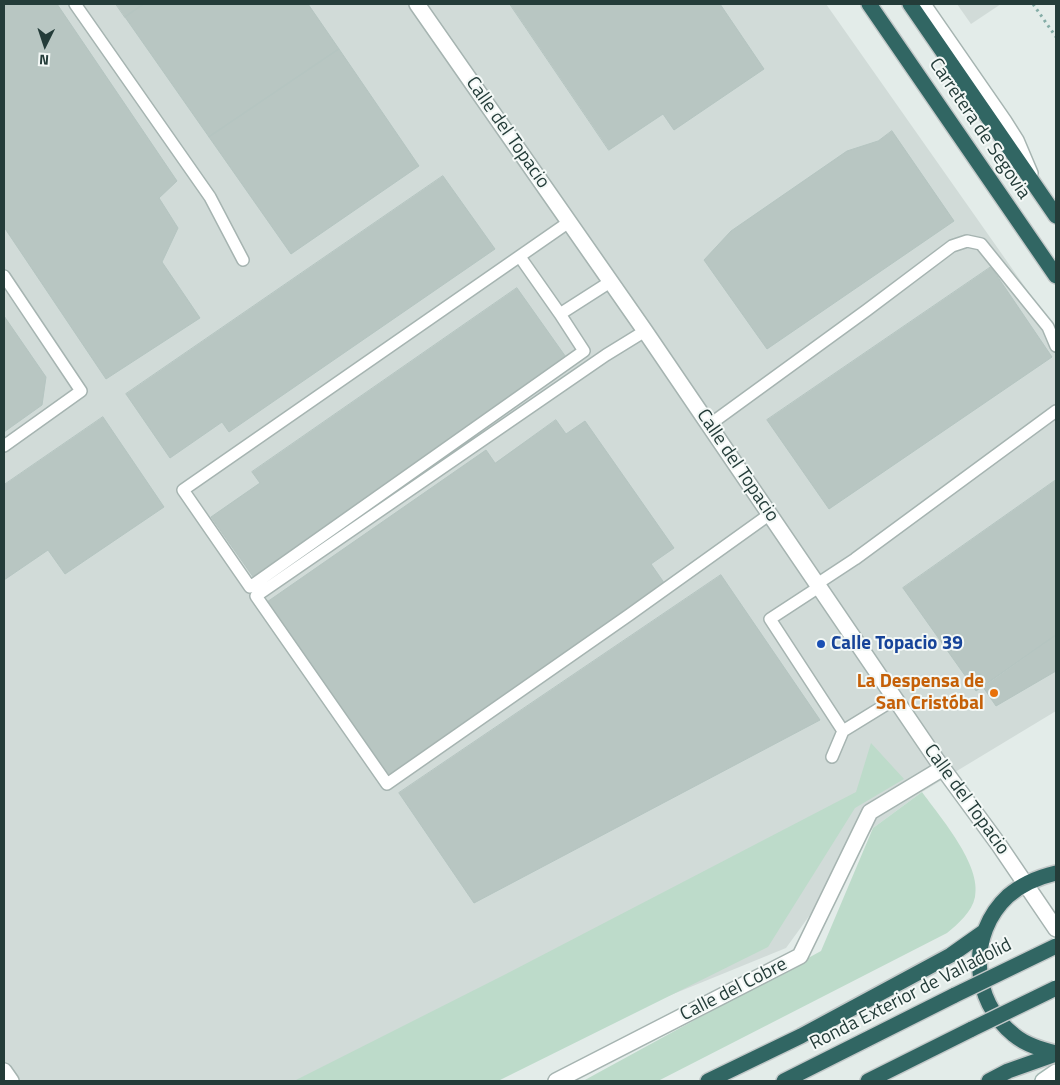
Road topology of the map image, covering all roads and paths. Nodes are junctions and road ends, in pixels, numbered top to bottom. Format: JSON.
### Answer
{"nodes":[{"id":1,"x":75,"y":4,"type":"edge"},
{"id":2,"x":417,"y":4,"type":"edge"},
{"id":3,"x":869,"y":4,"type":"edge"},
{"id":4,"x":910,"y":4,"type":"edge"},
{"id":5,"x":925,"y":4,"type":"edge"},
{"id":6,"x":1033,"y":4,"type":"edge"},
{"id":7,"x":1056,"y":37,"type":"edge"},
{"id":8,"x":1040,"y":193,"type":"junction"},
{"id":9,"x":1056,"y":216,"type":"edge"},
{"id":10,"x":569,"y":222,"type":"junction"},
{"id":11,"x":520,"y":257,"type":"junction"},
{"id":12,"x":243,"y":260,"type":"dead end"},
{"id":13,"x":4,"y":276,"type":"edge"},
{"id":14,"x":1056,"y":276,"type":"edge"},
{"id":15,"x":610,"y":282,"type":"junction"},
{"id":16,"x":560,"y":314,"type":"junction"},
{"id":17,"x":645,"y":331,"type":"junction"},
{"id":18,"x":1056,"y":346,"type":"edge"},
{"id":19,"x":1056,"y":411,"type":"edge"},
{"id":20,"x":709,"y":425,"type":"junction"},
{"id":21,"x":4,"y":446,"type":"edge"},
{"id":22,"x":770,"y":514,"type":"junction"},
{"id":23,"x":818,"y":585,"type":"junction"},
{"id":24,"x":896,"y":699,"type":"junction"},
{"id":25,"x":842,"y":731,"type":"junction"},
{"id":26,"x":832,"y":757,"type":"dead end"},
{"id":27,"x":943,"y":768,"type":"junction"},
{"id":28,"x":1056,"y":873,"type":"edge"},
{"id":29,"x":1025,"y":884,"type":"junction"},
{"id":30,"x":1056,"y":929,"type":"edge"},
{"id":31,"x":984,"y":931,"type":"junction"},
{"id":32,"x":1056,"y":946,"type":"edge"},
{"id":33,"x":1056,"y":988,"type":"edge"},
{"id":34,"x":1056,"y":1053,"type":"edge"},
{"id":35,"x":4,"y":1072,"type":"edge"},
{"id":36,"x":1056,"y":1072,"type":"edge"},
{"id":37,"x":11,"y":1081,"type":"edge"},
{"id":38,"x":556,"y":1081,"type":"edge"},
{"id":39,"x":708,"y":1081,"type":"edge"},
{"id":40,"x":784,"y":1081,"type":"edge"},
{"id":41,"x":868,"y":1081,"type":"edge"},
{"id":42,"x":989,"y":1081,"type":"edge"},
{"id":43,"x":1043,"y":1081,"type":"edge"}],
"edges":[{"from":1,"to":12,"type":"lane"},
{"from":2,"to":10,"type":"street","name":"Calle del Topacio"},
{"from":3,"to":14,"type":"highway","name":"Carretera de Segovia"},
{"from":4,"to":8,"type":"highway","name":"Carretera de Segovia"},
{"from":5,"to":8,"type":"lane"},
{"from":6,"to":7,"type":"path"},
{"from":8,"to":9,"type":"highway","name":"Carretera de Segovia"},
{"from":10,"to":11,"type":"lane"},
{"from":10,"to":15,"type":"street","name":"Calle del Topacio"},
{"from":11,"to":16,"type":"lane"},
{"from":11,"to":16,"type":"lane"},
{"from":13,"to":21,"type":"lane"},
{"from":15,"to":16,"type":"lane"},
{"from":15,"to":17,"type":"street","name":"Calle del Topacio"},
{"from":17,"to":20,"type":"street","name":"Calle del Topacio"},
{"from":17,"to":22,"type":"lane"},
{"from":18,"to":20,"type":"lane"},
{"from":19,"to":23,"type":"lane"},
{"from":20,"to":22,"type":"street","name":"Calle del Topacio"},
{"from":22,"to":23,"type":"street","name":"Calle del Topacio"},
{"from":23,"to":24,"type":"street","name":"Calle del Topacio"},
{"from":23,"to":25,"type":"lane"},
{"from":24,"to":25,"type":"lane"},
{"from":24,"to":27,"type":"street","name":"Calle del Topacio"},
{"from":25,"to":26,"type":"lane"},
{"from":27,"to":29,"type":"street","name":"Calle del Topacio"},
{"from":27,"to":38,"type":"street","name":"Calle del Cobre"},
{"from":28,"to":29,"type":"highway"},
{"from":29,"to":30,"type":"street","name":"Calle del Topacio"},
{"from":29,"to":31,"type":"highway"},
{"from":31,"to":34,"type":"highway"},
{"from":31,"to":39,"type":"highway"},
{"from":32,"to":40,"type":"highway","name":"Ronda Exterior de Valladolid","bridge":true},
{"from":33,"to":41,"type":"highway","bridge":true},
{"from":34,"to":42,"type":"highway"},
{"from":35,"to":37,"type":"street"},
{"from":36,"to":43,"type":"street"}]}
